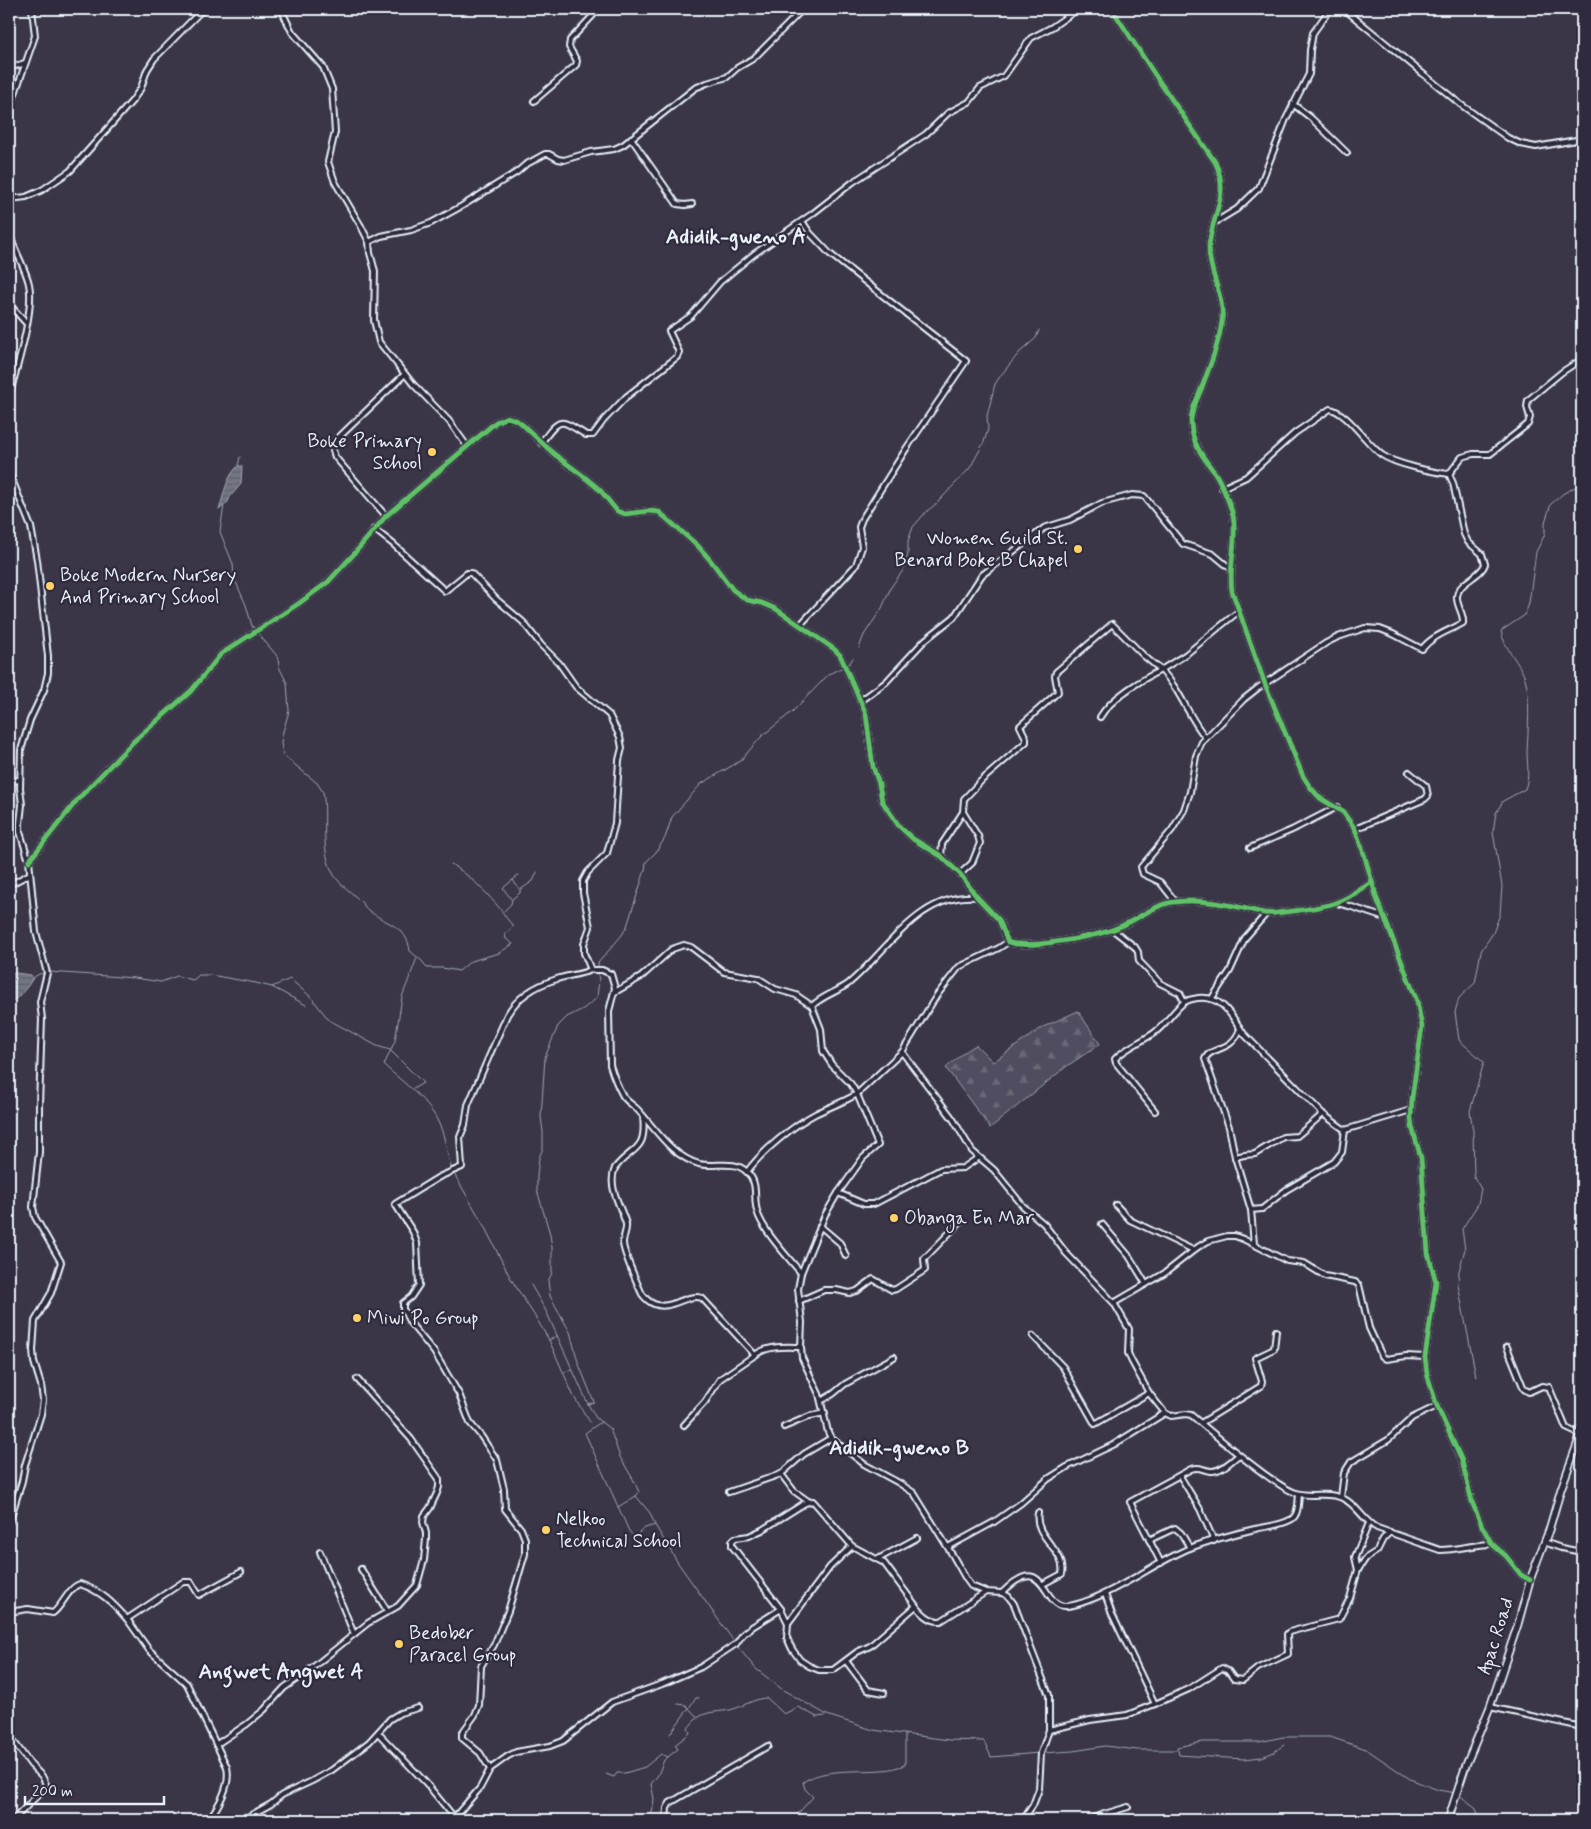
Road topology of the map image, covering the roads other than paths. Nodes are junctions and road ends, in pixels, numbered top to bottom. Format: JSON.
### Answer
{"nodes":[{"id":1,"x":32,"y":9,"type":"edge"},
{"id":2,"x":202,"y":9,"type":"edge"},
{"id":3,"x":281,"y":9,"type":"edge"},
{"id":4,"x":599,"y":9,"type":"edge"},
{"id":5,"x":803,"y":9,"type":"edge"},
{"id":6,"x":1078,"y":9,"type":"edge"},
{"id":7,"x":1112,"y":9,"type":"edge"},
{"id":8,"x":1330,"y":9,"type":"edge"},
{"id":9,"x":1344,"y":9,"type":"edge"},
{"id":10,"x":25,"y":63,"type":"junction"},
{"id":11,"x":9,"y":68,"type":"edge"},
{"id":12,"x":534,"y":101,"type":"dead end"},
{"id":13,"x":1293,"y":104,"type":"junction"},
{"id":14,"x":9,"y":111,"type":"edge"},
{"id":15,"x":631,"y":138,"type":"junction"},
{"id":16,"x":1582,"y":139,"type":"edge"},
{"id":17,"x":1347,"y":153,"type":"dead end"},
{"id":18,"x":9,"y":154,"type":"edge"},
{"id":19,"x":10,"y":199,"type":"junction"},
{"id":20,"x":692,"y":204,"type":"dead end"},
{"id":21,"x":9,"y":207,"type":"edge"},
{"id":22,"x":802,"y":221,"type":"junction"},
{"id":23,"x":1214,"y":223,"type":"junction"},
{"id":24,"x":9,"y":231,"type":"edge"},
{"id":25,"x":369,"y":242,"type":"junction"},
{"id":26,"x":9,"y":304,"type":"edge"},
{"id":27,"x":27,"y":324,"type":"junction"},
{"id":28,"x":1582,"y":359,"type":"edge"},
{"id":29,"x":405,"y":374,"type":"junction"},
{"id":30,"x":9,"y":397,"type":"edge"},
{"id":31,"x":541,"y":443,"type":"junction"},
{"id":32,"x":467,"y":446,"type":"junction"},
{"id":33,"x":9,"y":472,"type":"edge"},
{"id":34,"x":1449,"y":474,"type":"junction"},
{"id":35,"x":1222,"y":488,"type":"junction"},
{"id":36,"x":16,"y":490,"type":"junction"},
{"id":37,"x":9,"y":493,"type":"edge"},
{"id":38,"x":386,"y":516,"type":"junction"},
{"id":39,"x":374,"y":529,"type":"junction"},
{"id":40,"x":1231,"y":569,"type":"junction"},
{"id":41,"x":1239,"y":611,"type":"junction"},
{"id":42,"x":801,"y":624,"type":"junction"},
{"id":43,"x":1161,"y":670,"type":"junction"},
{"id":44,"x":1265,"y":684,"type":"junction"},
{"id":45,"x":860,"y":701,"type":"junction"},
{"id":46,"x":1100,"y":717,"type":"dead end"},
{"id":47,"x":1206,"y":738,"type":"junction"},
{"id":48,"x":1409,"y":772,"type":"dead end"},
{"id":49,"x":20,"y":780,"type":"junction"},
{"id":50,"x":9,"y":781,"type":"edge"},
{"id":51,"x":1337,"y":807,"type":"junction"},
{"id":52,"x":962,"y":812,"type":"junction"},
{"id":53,"x":1355,"y":829,"type":"junction"},
{"id":54,"x":1250,"y":848,"type":"dead end"},
{"id":55,"x":941,"y":856,"type":"junction"},
{"id":56,"x":30,"y":861,"type":"junction"},
{"id":57,"x":30,"y":874,"type":"junction"},
{"id":58,"x":960,"y":874,"type":"junction"},
{"id":59,"x":1372,"y":882,"type":"junction"},
{"id":60,"x":9,"y":885,"type":"edge"},
{"id":61,"x":977,"y":897,"type":"junction"},
{"id":62,"x":1175,"y":902,"type":"junction"},
{"id":63,"x":1335,"y":903,"type":"junction"},
{"id":64,"x":1266,"y":914,"type":"junction"},
{"id":65,"x":1386,"y":918,"type":"junction"},
{"id":66,"x":1112,"y":930,"type":"junction"},
{"id":67,"x":1008,"y":942,"type":"junction"},
{"id":68,"x":591,"y":970,"type":"junction"},
{"id":69,"x":615,"y":992,"type":"junction"},
{"id":70,"x":1212,"y":998,"type":"junction"},
{"id":71,"x":1184,"y":1001,"type":"junction"},
{"id":72,"x":812,"y":1006,"type":"junction"},
{"id":73,"x":1240,"y":1028,"type":"junction"},
{"id":74,"x":902,"y":1052,"type":"junction"},
{"id":75,"x":857,"y":1094,"type":"junction"},
{"id":76,"x":1411,"y":1110,"type":"junction"},
{"id":77,"x":1155,"y":1111,"type":"dead end"},
{"id":78,"x":1323,"y":1114,"type":"junction"},
{"id":79,"x":644,"y":1116,"type":"junction"},
{"id":80,"x":1345,"y":1130,"type":"junction"},
{"id":81,"x":1235,"y":1157,"type":"junction"},
{"id":82,"x":978,"y":1158,"type":"junction"},
{"id":83,"x":747,"y":1172,"type":"junction"},
{"id":84,"x":838,"y":1193,"type":"junction"},
{"id":85,"x":1116,"y":1205,"type":"dead end"},
{"id":86,"x":1251,"y":1210,"type":"junction"},
{"id":87,"x":960,"y":1222,"type":"dead end"},
{"id":88,"x":1102,"y":1224,"type":"dead end"},
{"id":89,"x":820,"y":1226,"type":"junction"},
{"id":90,"x":1254,"y":1244,"type":"junction"},
{"id":91,"x":1193,"y":1250,"type":"junction"},
{"id":92,"x":846,"y":1256,"type":"dead end"},
{"id":93,"x":801,"y":1273,"type":"junction"},
{"id":94,"x":1146,"y":1284,"type":"junction"},
{"id":95,"x":799,"y":1301,"type":"junction"},
{"id":96,"x":1114,"y":1303,"type":"junction"},
{"id":97,"x":1276,"y":1331,"type":"dead end"},
{"id":98,"x":1033,"y":1336,"type":"dead end"},
{"id":99,"x":801,"y":1347,"type":"junction"},
{"id":100,"x":1507,"y":1347,"type":"dead end"},
{"id":101,"x":755,"y":1355,"type":"junction"},
{"id":102,"x":894,"y":1357,"type":"dead end"},
{"id":103,"x":1425,"y":1357,"type":"junction"},
{"id":104,"x":357,"y":1379,"type":"dead end"},
{"id":105,"x":1150,"y":1393,"type":"junction"},
{"id":106,"x":821,"y":1401,"type":"junction"},
{"id":107,"x":1436,"y":1406,"type":"junction"},
{"id":108,"x":825,"y":1413,"type":"junction"},
{"id":109,"x":1164,"y":1413,"type":"junction"},
{"id":110,"x":1201,"y":1423,"type":"junction"},
{"id":111,"x":684,"y":1425,"type":"dead end"},
{"id":112,"x":784,"y":1427,"type":"dead end"},
{"id":113,"x":1582,"y":1434,"type":"edge"},
{"id":114,"x":831,"y":1438,"type":"junction"},
{"id":115,"x":1239,"y":1454,"type":"junction"},
{"id":116,"x":781,"y":1474,"type":"junction"},
{"id":117,"x":1180,"y":1476,"type":"junction"},
{"id":118,"x":729,"y":1492,"type":"dead end"},
{"id":119,"x":1298,"y":1494,"type":"junction"},
{"id":120,"x":1341,"y":1497,"type":"junction"},
{"id":121,"x":808,"y":1501,"type":"junction"},
{"id":122,"x":1038,"y":1513,"type":"dead end"},
{"id":123,"x":9,"y":1522,"type":"edge"},
{"id":124,"x":1369,"y":1523,"type":"junction"},
{"id":125,"x":1390,"y":1532,"type":"junction"},
{"id":126,"x":917,"y":1538,"type":"dead end"},
{"id":127,"x":1149,"y":1540,"type":"junction"},
{"id":128,"x":1214,"y":1541,"type":"junction"},
{"id":129,"x":1544,"y":1542,"type":"junction"},
{"id":130,"x":1492,"y":1544,"type":"junction"},
{"id":131,"x":852,"y":1546,"type":"junction"},
{"id":132,"x":948,"y":1547,"type":"junction"},
{"id":133,"x":1190,"y":1548,"type":"junction"},
{"id":134,"x":320,"y":1552,"type":"dead end"},
{"id":135,"x":1582,"y":1552,"type":"edge"},
{"id":136,"x":878,"y":1559,"type":"junction"},
{"id":137,"x":1161,"y":1563,"type":"junction"},
{"id":138,"x":361,"y":1569,"type":"dead end"},
{"id":139,"x":1358,"y":1570,"type":"junction"},
{"id":140,"x":241,"y":1572,"type":"dead end"},
{"id":141,"x":1530,"y":1580,"type":"junction"},
{"id":142,"x":1043,"y":1584,"type":"junction"},
{"id":143,"x":986,"y":1592,"type":"junction"},
{"id":144,"x":1002,"y":1593,"type":"junction"},
{"id":145,"x":1104,"y":1594,"type":"junction"},
{"id":146,"x":916,"y":1606,"type":"junction"},
{"id":147,"x":781,"y":1609,"type":"junction"},
{"id":148,"x":9,"y":1612,"type":"edge"},
{"id":149,"x":388,"y":1612,"type":"junction"},
{"id":150,"x":128,"y":1619,"type":"junction"},
{"id":151,"x":788,"y":1623,"type":"junction"},
{"id":152,"x":354,"y":1634,"type":"junction"},
{"id":153,"x":846,"y":1661,"type":"junction"},
{"id":154,"x":884,"y":1693,"type":"dead end"},
{"id":155,"x":1154,"y":1704,"type":"junction"},
{"id":156,"x":1490,"y":1707,"type":"junction"},
{"id":157,"x":418,"y":1708,"type":"dead end"},
{"id":158,"x":1582,"y":1727,"type":"edge"},
{"id":159,"x":1049,"y":1730,"type":"junction"},
{"id":160,"x":378,"y":1733,"type":"junction"},
{"id":161,"x":9,"y":1735,"type":"edge"},
{"id":162,"x":217,"y":1744,"type":"junction"},
{"id":163,"x":768,"y":1746,"type":"dead end"},
{"id":164,"x":490,"y":1769,"type":"junction"},
{"id":165,"x":1128,"y":1807,"type":"dead end"},
{"id":166,"x":453,"y":1819,"type":"edge"},
{"id":167,"x":13,"y":1820,"type":"edge"},
{"id":168,"x":208,"y":1820,"type":"edge"},
{"id":169,"x":242,"y":1820,"type":"edge"},
{"id":170,"x":666,"y":1820,"type":"edge"},
{"id":171,"x":1023,"y":1820,"type":"edge"},
{"id":172,"x":1090,"y":1820,"type":"edge"},
{"id":173,"x":1448,"y":1820,"type":"edge"}],
"edges":[{"from":1,"to":10,"type":"street"},
{"from":2,"to":19,"type":"street"},
{"from":3,"to":25,"type":"street"},
{"from":4,"to":12,"type":"street"},
{"from":5,"to":15,"type":"street"},
{"from":6,"to":22,"type":"street"},
{"from":7,"to":23,"type":"street"},
{"from":8,"to":13,"type":"street"},
{"from":9,"to":16,"type":"street"},
{"from":10,"to":11,"type":"street"},
{"from":10,"to":14,"type":"street"},
{"from":13,"to":17,"type":"street"},
{"from":13,"to":23,"type":"street"},
{"from":15,"to":20,"type":"street"},
{"from":15,"to":25,"type":"street"},
{"from":18,"to":19,"type":"street"},
{"from":19,"to":21,"type":"street"},
{"from":22,"to":31,"type":"street"},
{"from":22,"to":42,"type":"street"},
{"from":23,"to":35,"type":"street"},
{"from":24,"to":27,"type":"street"},
{"from":25,"to":29,"type":"street"},
{"from":26,"to":27,"type":"street"},
{"from":27,"to":30,"type":"street"},
{"from":28,"to":34,"type":"street"},
{"from":29,"to":32,"type":"street"},
{"from":29,"to":38,"type":"street"},
{"from":31,"to":32,"type":"street"},
{"from":31,"to":42,"type":"street"},
{"from":32,"to":38,"type":"street"},
{"from":33,"to":36,"type":"street"},
{"from":34,"to":35,"type":"street"},
{"from":34,"to":44,"type":"street"},
{"from":35,"to":40,"type":"street"},
{"from":36,"to":37,"type":"street"},
{"from":36,"to":49,"type":"street"},
{"from":38,"to":39,"type":"street"},
{"from":39,"to":56,"type":"street"},
{"from":39,"to":68,"type":"street"},
{"from":40,"to":41,"type":"street"},
{"from":40,"to":45,"type":"street"},
{"from":41,"to":43,"type":"street"},
{"from":41,"to":44,"type":"street"},
{"from":42,"to":45,"type":"street"},
{"from":43,"to":46,"type":"street"},
{"from":43,"to":47,"type":"street"},
{"from":43,"to":52,"type":"street"},
{"from":44,"to":47,"type":"street"},
{"from":44,"to":51,"type":"street"},
{"from":45,"to":55,"type":"street"},
{"from":47,"to":62,"type":"street"},
{"from":48,"to":53,"type":"street"},
{"from":49,"to":50,"type":"street"},
{"from":49,"to":56,"type":"street"},
{"from":51,"to":53,"type":"street"},
{"from":51,"to":54,"type":"street"},
{"from":52,"to":55,"type":"street"},
{"from":52,"to":58,"type":"street"},
{"from":53,"to":59,"type":"street"},
{"from":55,"to":58,"type":"street"},
{"from":56,"to":57,"type":"street"},
{"from":57,"to":60,"type":"street"},
{"from":57,"to":123,"type":"street"},
{"from":58,"to":61,"type":"street"},
{"from":59,"to":63,"type":"street"},
{"from":59,"to":65,"type":"street"},
{"from":61,"to":67,"type":"street"},
{"from":61,"to":72,"type":"street"},
{"from":62,"to":64,"type":"street"},
{"from":62,"to":66,"type":"street"},
{"from":63,"to":64,"type":"street"},
{"from":63,"to":65,"type":"street"},
{"from":64,"to":70,"type":"street"},
{"from":65,"to":76,"type":"street"},
{"from":66,"to":67,"type":"street"},
{"from":66,"to":71,"type":"street"},
{"from":67,"to":74,"type":"street"},
{"from":68,"to":69,"type":"street"},
{"from":68,"to":164,"type":"street"},
{"from":69,"to":72,"type":"street"},
{"from":69,"to":79,"type":"street"},
{"from":70,"to":71,"type":"street"},
{"from":70,"to":73,"type":"street"},
{"from":71,"to":77,"type":"street"},
{"from":72,"to":75,"type":"street"},
{"from":73,"to":78,"type":"street"},
{"from":73,"to":81,"type":"street"},
{"from":74,"to":75,"type":"street"},
{"from":74,"to":82,"type":"street"},
{"from":75,"to":83,"type":"street"},
{"from":75,"to":84,"type":"street"},
{"from":76,"to":80,"type":"street"},
{"from":76,"to":103,"type":"street"},
{"from":78,"to":80,"type":"street"},
{"from":78,"to":81,"type":"street"},
{"from":79,"to":83,"type":"street"},
{"from":79,"to":101,"type":"street"},
{"from":80,"to":86,"type":"street"},
{"from":81,"to":86,"type":"street"},
{"from":82,"to":84,"type":"street"},
{"from":82,"to":96,"type":"street"},
{"from":83,"to":93,"type":"street"},
{"from":84,"to":89,"type":"street"},
{"from":85,"to":91,"type":"street"},
{"from":86,"to":90,"type":"street"},
{"from":87,"to":95,"type":"street"},
{"from":88,"to":94,"type":"street"},
{"from":89,"to":92,"type":"street"},
{"from":89,"to":93,"type":"street"},
{"from":90,"to":91,"type":"street"},
{"from":90,"to":103,"type":"street"},
{"from":91,"to":94,"type":"street"},
{"from":93,"to":95,"type":"street"},
{"from":94,"to":96,"type":"street"},
{"from":95,"to":99,"type":"street"},
{"from":96,"to":105,"type":"street"},
{"from":97,"to":110,"type":"street"},
{"from":98,"to":105,"type":"street"},
{"from":99,"to":101,"type":"street"},
{"from":99,"to":106,"type":"street"},
{"from":100,"to":113,"type":"street"},
{"from":101,"to":111,"type":"street"},
{"from":102,"to":106,"type":"street"},
{"from":103,"to":107,"type":"street"},
{"from":104,"to":149,"type":"street"},
{"from":105,"to":109,"type":"street"},
{"from":106,"to":108,"type":"street"},
{"from":107,"to":120,"type":"street"},
{"from":107,"to":130,"type":"street"},
{"from":108,"to":112,"type":"street"},
{"from":108,"to":114,"type":"street"},
{"from":109,"to":110,"type":"street"},
{"from":109,"to":132,"type":"street"},
{"from":110,"to":115,"type":"street"},
{"from":113,"to":129,"type":"main road","name":"Apac Road"},
{"from":114,"to":116,"type":"street"},
{"from":114,"to":132,"type":"street"},
{"from":115,"to":117,"type":"street"},
{"from":115,"to":119,"type":"street"},
{"from":116,"to":118,"type":"street"},
{"from":116,"to":121,"type":"street"},
{"from":117,"to":127,"type":"street"},
{"from":117,"to":128,"type":"street"},
{"from":119,"to":120,"type":"street"},
{"from":119,"to":128,"type":"street"},
{"from":120,"to":124,"type":"street"},
{"from":121,"to":131,"type":"street"},
{"from":121,"to":147,"type":"street"},
{"from":122,"to":142,"type":"street"},
{"from":124,"to":125,"type":"street"},
{"from":124,"to":139,"type":"street"},
{"from":125,"to":130,"type":"street"},
{"from":125,"to":139,"type":"street"},
{"from":126,"to":136,"type":"street"},
{"from":127,"to":133,"type":"street"},
{"from":127,"to":137,"type":"street"},
{"from":128,"to":133,"type":"street"},
{"from":129,"to":135,"type":"street"},
{"from":129,"to":141,"type":"main road","name":"Apac Road"},
{"from":130,"to":141,"type":"street"},
{"from":131,"to":136,"type":"street"},
{"from":131,"to":151,"type":"street"},
{"from":132,"to":143,"type":"street"},
{"from":133,"to":137,"type":"street"},
{"from":134,"to":152,"type":"street"},
{"from":136,"to":146,"type":"street"},
{"from":137,"to":145,"type":"street"},
{"from":138,"to":149,"type":"street"},
{"from":139,"to":155,"type":"street"},
{"from":140,"to":150,"type":"street"},
{"from":141,"to":156,"type":"main road","name":"Apac Road"},
{"from":142,"to":144,"type":"street"},
{"from":142,"to":145,"type":"street"},
{"from":143,"to":144,"type":"street"},
{"from":143,"to":146,"type":"street"},
{"from":144,"to":159,"type":"street"},
{"from":145,"to":155,"type":"street"},
{"from":146,"to":153,"type":"street"},
{"from":147,"to":151,"type":"street"},
{"from":147,"to":164,"type":"street"},
{"from":148,"to":150,"type":"street"},
{"from":149,"to":152,"type":"street"},
{"from":150,"to":162,"type":"street"},
{"from":151,"to":153,"type":"street"},
{"from":152,"to":162,"type":"street"},
{"from":153,"to":154,"type":"street"},
{"from":155,"to":159,"type":"street"},
{"from":156,"to":158,"type":"street"},
{"from":156,"to":173,"type":"main road","name":"Apac Road"},
{"from":157,"to":160,"type":"street"},
{"from":159,"to":171,"type":"street"},
{"from":160,"to":166,"type":"street"},
{"from":160,"to":169,"type":"street"},
{"from":161,"to":167,"type":"street"},
{"from":162,"to":168,"type":"street"},
{"from":163,"to":170,"type":"street"},
{"from":164,"to":166,"type":"street"},
{"from":165,"to":172,"type":"street"}]}
